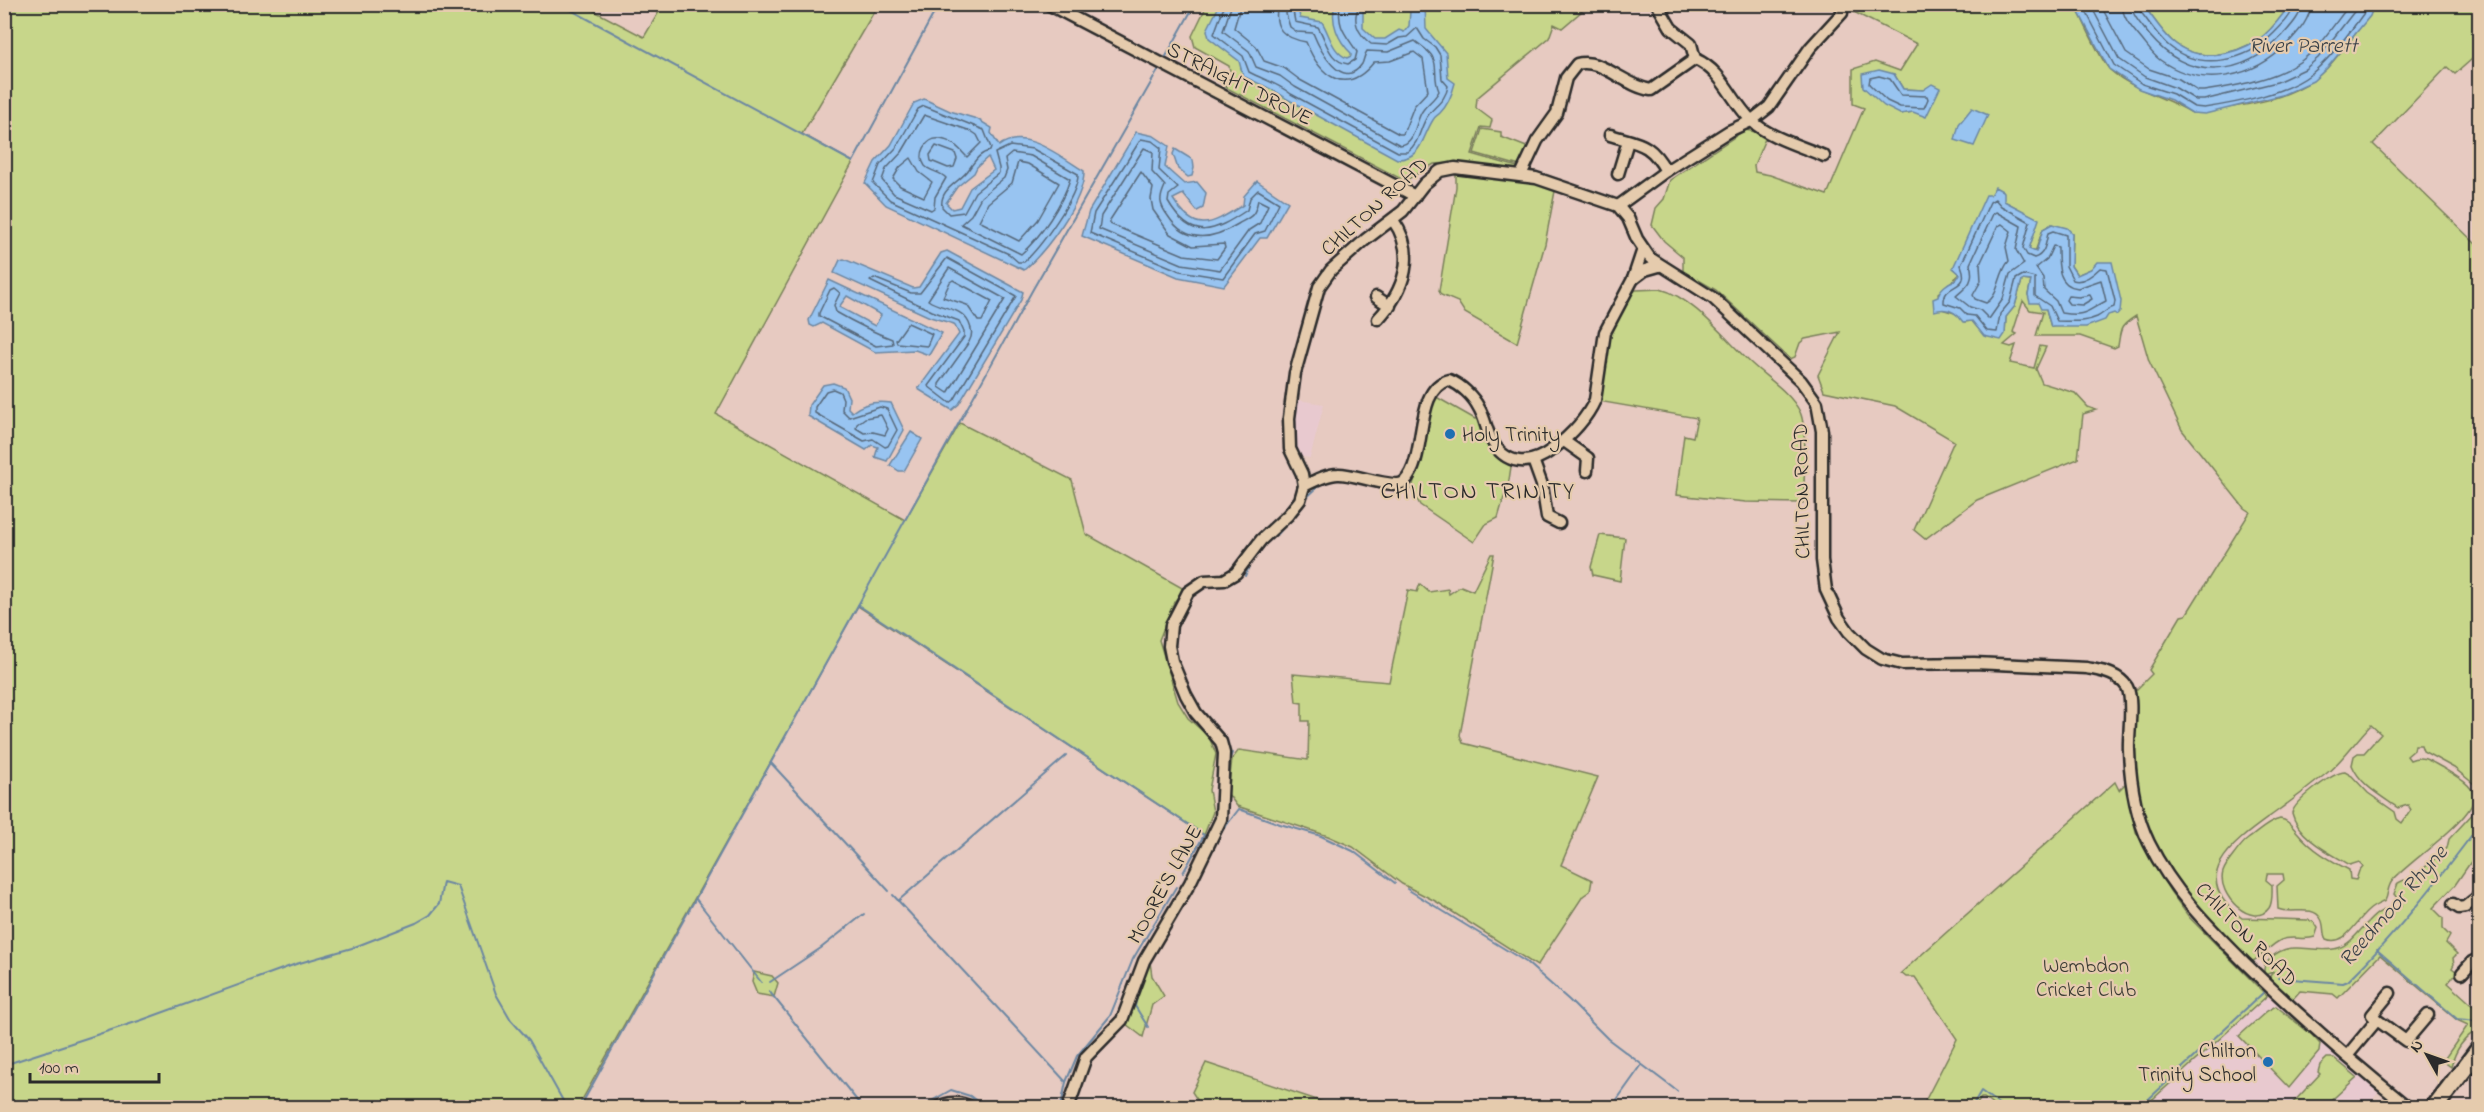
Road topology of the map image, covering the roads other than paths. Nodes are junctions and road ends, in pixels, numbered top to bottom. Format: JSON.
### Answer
{"nodes":[{"id":1,"x":1048,"y":4,"type":"edge"},
{"id":2,"x":1657,"y":4,"type":"edge"},
{"id":3,"x":1842,"y":13,"type":"dead end"},
{"id":4,"x":1695,"y":59,"type":"junction"},
{"id":5,"x":1751,"y":121,"type":"junction"},
{"id":6,"x":1610,"y":135,"type":"dead end"},
{"id":7,"x":1628,"y":141,"type":"junction"},
{"id":8,"x":1824,"y":156,"type":"dead end"},
{"id":9,"x":1666,"y":171,"type":"junction"},
{"id":10,"x":1618,"y":174,"type":"dead end"},
{"id":11,"x":1521,"y":176,"type":"junction"},
{"id":12,"x":1415,"y":196,"type":"junction"},
{"id":13,"x":1618,"y":206,"type":"junction"},
{"id":14,"x":1393,"y":220,"type":"junction"},
{"id":15,"x":1643,"y":249,"type":"junction"},
{"id":16,"x":1659,"y":266,"type":"junction"},
{"id":17,"x":1634,"y":279,"type":"junction"},
{"id":18,"x":1376,"y":297,"type":"dead end"},
{"id":19,"x":1390,"y":306,"type":"junction"},
{"id":20,"x":1378,"y":319,"type":"dead end"},
{"id":21,"x":1564,"y":441,"type":"junction"},
{"id":22,"x":1533,"y":460,"type":"junction"},
{"id":23,"x":1587,"y":471,"type":"dead end"},
{"id":24,"x":1304,"y":486,"type":"junction"},
{"id":25,"x":1559,"y":523,"type":"dead end"},
{"id":26,"x":2480,"y":895,"type":"edge"},
{"id":27,"x":2454,"y":904,"type":"dead end"},
{"id":28,"x":2480,"y":958,"type":"edge"},
{"id":29,"x":2462,"y":973,"type":"dead end"},
{"id":30,"x":2390,"y":993,"type":"dead end"},
{"id":31,"x":2428,"y":1015,"type":"dead end"},
{"id":32,"x":2377,"y":1020,"type":"junction"},
{"id":33,"x":2480,"y":1048,"type":"edge"},
{"id":34,"x":2347,"y":1056,"type":"junction"},
{"id":35,"x":936,"y":1107,"type":"edge"},
{"id":36,"x":973,"y":1107,"type":"edge"},
{"id":37,"x":1068,"y":1107,"type":"edge"},
{"id":38,"x":2409,"y":1107,"type":"edge"},
{"id":39,"x":2434,"y":1107,"type":"edge"}],
"edges":[{"from":1,"to":12,"type":"street","name":"STRAIGHT DROVE"},
{"from":2,"to":4,"type":"street"},
{"from":3,"to":5,"type":"street"},
{"from":4,"to":5,"type":"street"},
{"from":4,"to":11,"type":"street"},
{"from":5,"to":8,"type":"street"},
{"from":5,"to":9,"type":"street"},
{"from":6,"to":7,"type":"street"},
{"from":7,"to":9,"type":"street"},
{"from":7,"to":10,"type":"street"},
{"from":9,"to":13,"type":"street"},
{"from":11,"to":12,"type":"street","name":"CHILTON ROAD"},
{"from":11,"to":13,"type":"street","name":"CHILTON ROAD"},
{"from":12,"to":14,"type":"street","name":"CHILTON ROAD"},
{"from":13,"to":15,"type":"street","name":"CHILTON ROAD"},
{"from":14,"to":19,"type":"street"},
{"from":14,"to":24,"type":"street","name":"CHILTON ROAD"},
{"from":15,"to":16,"type":"street","name":"CHILTON ROAD"},
{"from":15,"to":17,"type":"street"},
{"from":16,"to":17,"type":"street"},
{"from":16,"to":34,"type":"street","name":"CHILTON ROAD"},
{"from":17,"to":21,"type":"street"},
{"from":18,"to":19,"type":"street"},
{"from":19,"to":20,"type":"street"},
{"from":21,"to":22,"type":"street"},
{"from":21,"to":23,"type":"street"},
{"from":22,"to":24,"type":"street"},
{"from":22,"to":25,"type":"street"},
{"from":24,"to":37,"type":"street","name":"MOORE'S LANE"},
{"from":26,"to":27,"type":"street"},
{"from":28,"to":29,"type":"street"},
{"from":30,"to":32,"type":"street"},
{"from":31,"to":32,"type":"street"},
{"from":32,"to":34,"type":"street"},
{"from":33,"to":39,"type":"main road"},
{"from":34,"to":38,"type":"street","name":"CHILTON ROAD"},
{"from":35,"to":36,"type":"street"}]}
